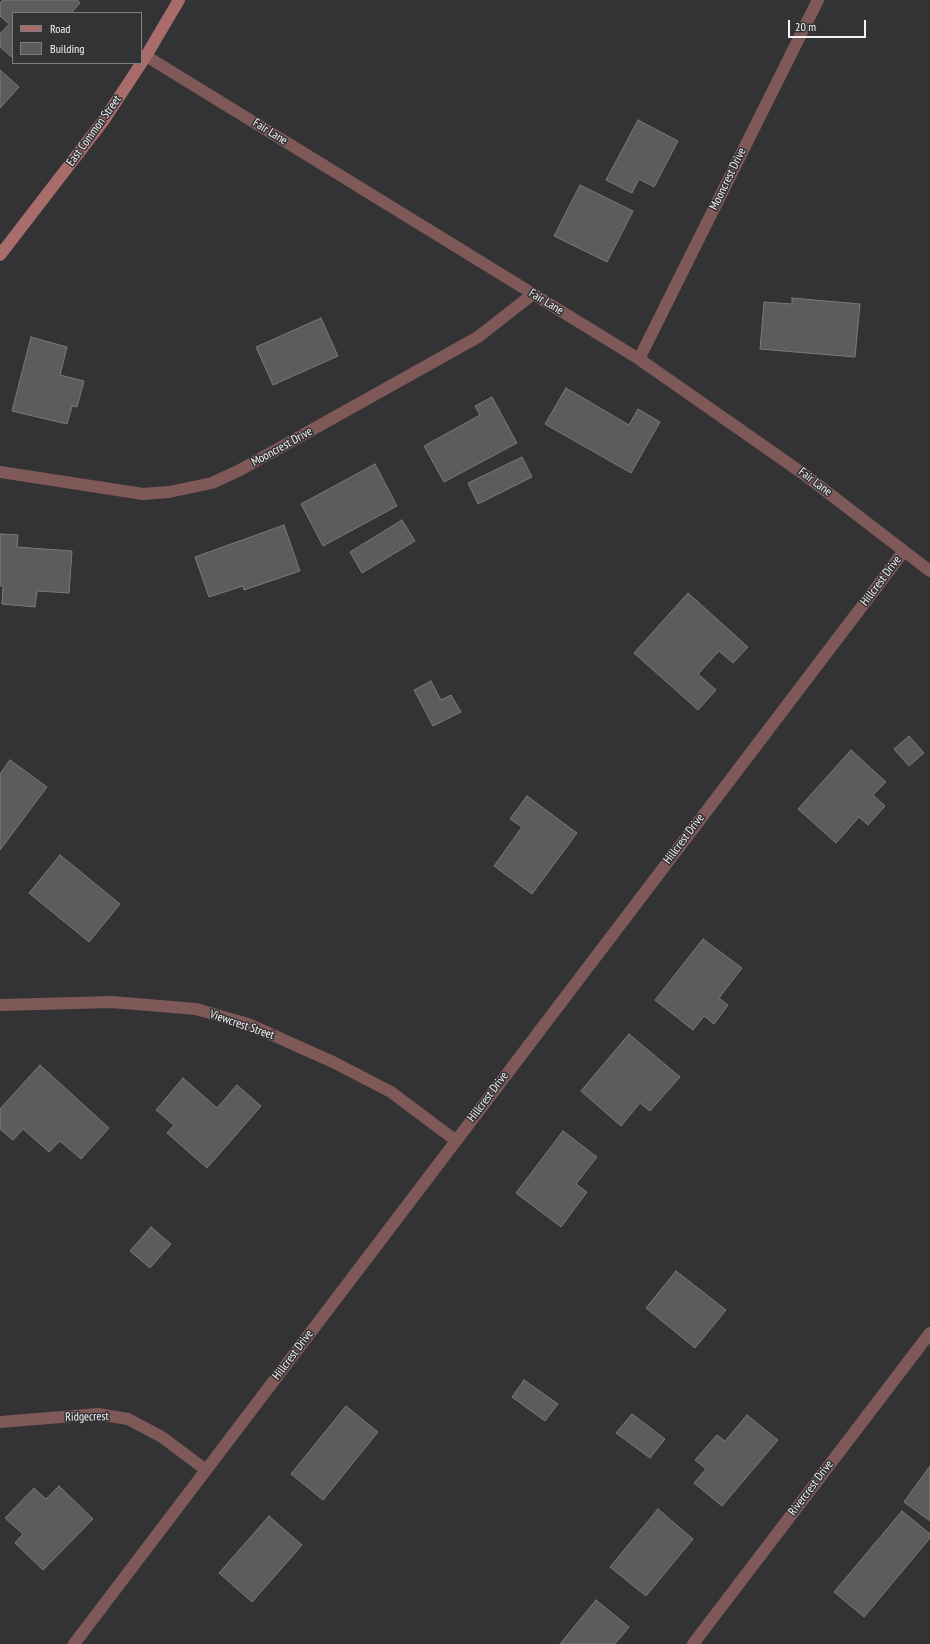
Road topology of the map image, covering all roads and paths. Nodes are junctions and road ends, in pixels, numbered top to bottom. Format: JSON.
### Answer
{"nodes":[{"id":1,"x":179,"y":0,"type":"edge"},
{"id":2,"x":818,"y":0,"type":"edge"},
{"id":3,"x":146,"y":56,"type":"junction"},
{"id":4,"x":142,"y":62,"type":"edge"},
{"id":5,"x":141,"y":64,"type":"edge"},
{"id":6,"x":0,"y":255,"type":"edge"},
{"id":7,"x":533,"y":294,"type":"junction"},
{"id":8,"x":639,"y":359,"type":"junction"},
{"id":9,"x":0,"y":472,"type":"edge"},
{"id":10,"x":904,"y":551,"type":"junction"},
{"id":11,"x":930,"y":570,"type":"edge"},
{"id":12,"x":0,"y":1006,"type":"edge"},
{"id":13,"x":455,"y":1140,"type":"junction"},
{"id":14,"x":930,"y":1333,"type":"edge"},
{"id":15,"x":0,"y":1422,"type":"edge"},
{"id":16,"x":206,"y":1470,"type":"junction"},
{"id":17,"x":74,"y":1644,"type":"edge"},
{"id":18,"x":693,"y":1644,"type":"edge"}],
"edges":[{"from":1,"to":3,"type":"main road","name":"East Common Street"},
{"from":2,"to":8,"type":"street","name":"Mooncrest Drive"},
{"from":3,"to":4,"type":"main road","name":"East Common Street"},
{"from":3,"to":7,"type":"street","name":"Fair Lane"},
{"from":5,"to":6,"type":"main road","name":"East Common Street"},
{"from":7,"to":8,"type":"street","name":"Fair Lane"},
{"from":7,"to":9,"type":"street","name":"Mooncrest Drive"},
{"from":8,"to":10,"type":"street","name":"Fair Lane"},
{"from":10,"to":11,"type":"street","name":"Fair Lane"},
{"from":10,"to":13,"type":"street","name":"Hillcrest Drive"},
{"from":12,"to":13,"type":"street","name":"Viewcrest Street"},
{"from":13,"to":16,"type":"street","name":"Hillcrest Drive"},
{"from":14,"to":18,"type":"street","name":"Rivercrest Drive"},
{"from":15,"to":16,"type":"street","name":"Ridgecrest"},
{"from":16,"to":17,"type":"street","name":"Hillcrest Drive"}]}
